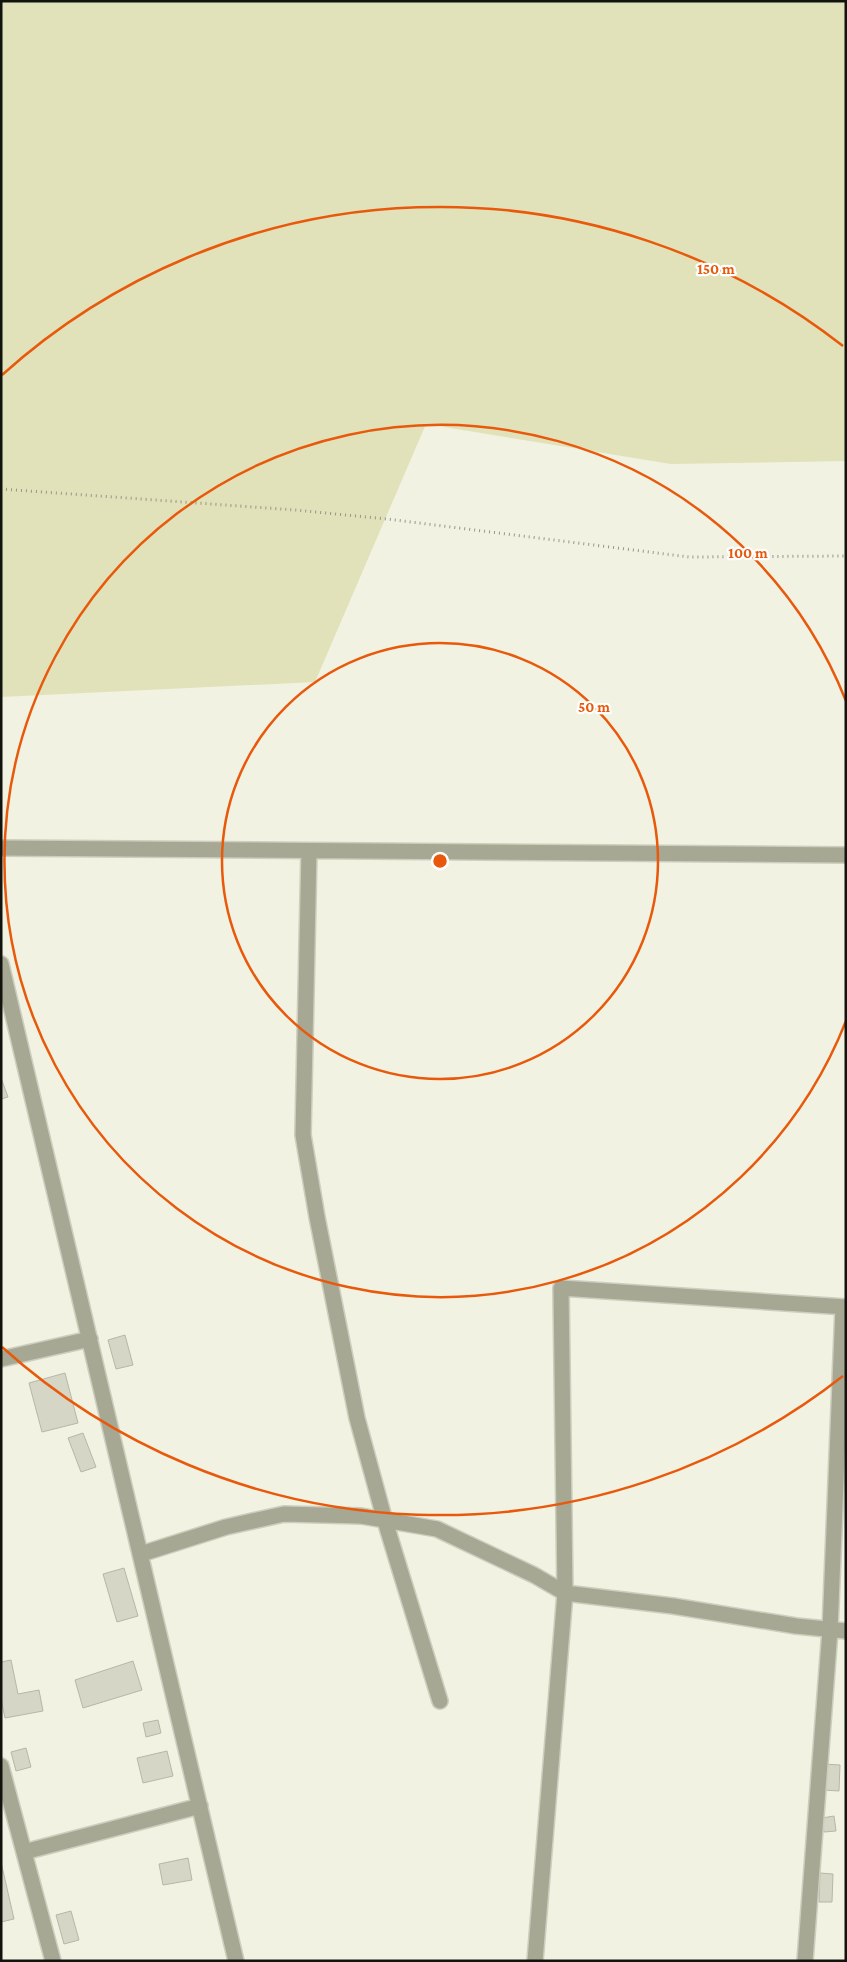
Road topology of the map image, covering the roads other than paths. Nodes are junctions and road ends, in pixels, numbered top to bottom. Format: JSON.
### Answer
{"nodes":[{"id":1,"x":1,"y":848,"type":"edge"},
{"id":2,"x":309,"y":850,"type":"junction"},
{"id":3,"x":846,"y":855,"type":"edge"},
{"id":4,"x":1,"y":964,"type":"edge"},
{"id":5,"x":844,"y":1307,"type":"edge"},
{"id":6,"x":90,"y":1339,"type":"junction"},
{"id":7,"x":1,"y":1359,"type":"edge"},
{"id":8,"x":385,"y":1521,"type":"junction"},
{"id":9,"x":141,"y":1554,"type":"junction"},
{"id":10,"x":564,"y":1593,"type":"junction"},
{"id":11,"x":838,"y":1630,"type":"edge"},
{"id":12,"x":440,"y":1701,"type":"dead end"},
{"id":13,"x":1,"y":1766,"type":"edge"},
{"id":14,"x":200,"y":1806,"type":"junction"},
{"id":15,"x":24,"y":1852,"type":"junction"},
{"id":16,"x":53,"y":1961,"type":"edge"},
{"id":17,"x":236,"y":1961,"type":"edge"},
{"id":18,"x":535,"y":1961,"type":"edge"},
{"id":19,"x":805,"y":1961,"type":"edge"}],
"edges":[{"from":1,"to":2,"type":"street"},
{"from":2,"to":3,"type":"street"},
{"from":2,"to":8,"type":"street"},
{"from":4,"to":6,"type":"street"},
{"from":5,"to":10,"type":"street"},
{"from":5,"to":11,"type":"street"},
{"from":6,"to":7,"type":"street"},
{"from":6,"to":9,"type":"street"},
{"from":8,"to":9,"type":"street"},
{"from":8,"to":10,"type":"street"},
{"from":8,"to":12,"type":"street"},
{"from":9,"to":14,"type":"street"},
{"from":10,"to":11,"type":"street"},
{"from":10,"to":18,"type":"street"},
{"from":11,"to":19,"type":"street"},
{"from":13,"to":15,"type":"street"},
{"from":14,"to":15,"type":"street"},
{"from":14,"to":17,"type":"street"},
{"from":15,"to":16,"type":"street"}]}
